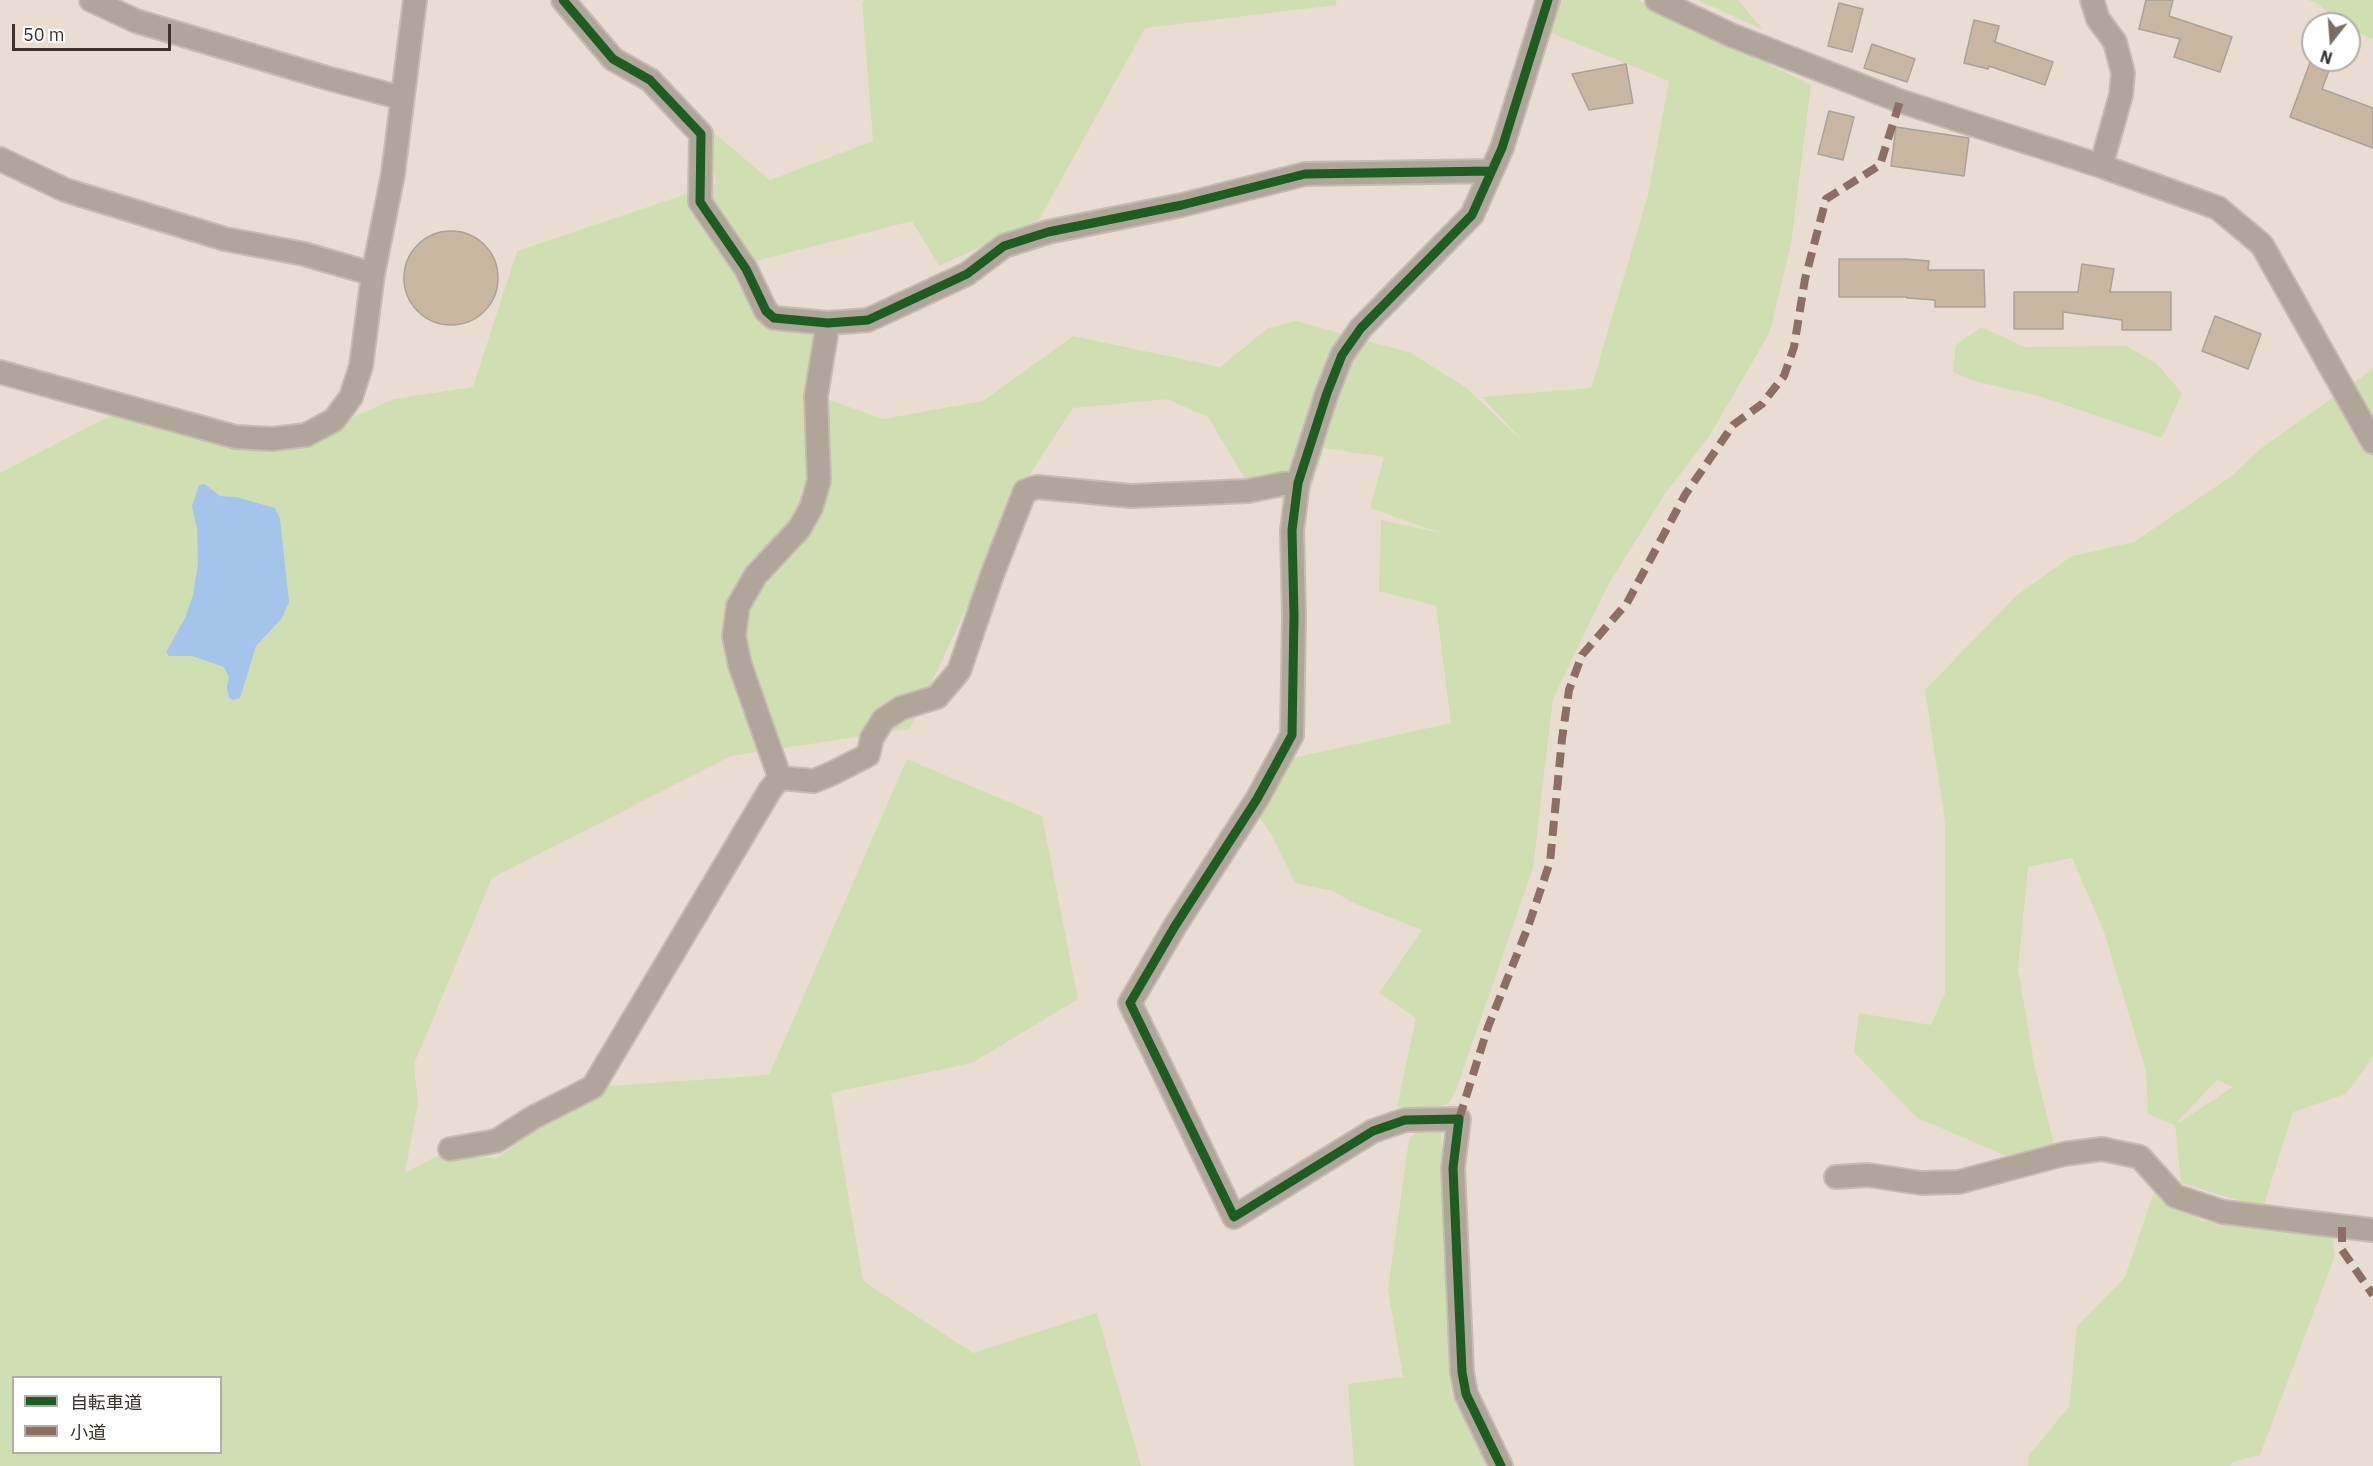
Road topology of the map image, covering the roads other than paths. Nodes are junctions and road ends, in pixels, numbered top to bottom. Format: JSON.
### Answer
{"nodes":[{"id":1,"x":91,"y":0,"type":"edge"},
{"id":2,"x":415,"y":0,"type":"edge"},
{"id":3,"x":563,"y":0,"type":"edge"},
{"id":4,"x":1548,"y":0,"type":"edge"},
{"id":5,"x":1657,"y":0,"type":"edge"},
{"id":6,"x":2092,"y":0,"type":"edge"},
{"id":7,"x":402,"y":98,"type":"junction"},
{"id":8,"x":0,"y":159,"type":"edge"},
{"id":9,"x":2102,"y":166,"type":"junction"},
{"id":10,"x":1491,"y":171,"type":"junction"},
{"id":11,"x":373,"y":274,"type":"junction"},
{"id":12,"x":828,"y":323,"type":"junction"},
{"id":13,"x":0,"y":372,"type":"edge"},
{"id":14,"x":2373,"y":442,"type":"edge"},
{"id":15,"x":1298,"y":483,"type":"junction"},
{"id":16,"x":780,"y":778,"type":"junction"},
{"id":17,"x":450,"y":1149,"type":"dead end"},
{"id":18,"x":1836,"y":1177,"type":"dead end"},
{"id":19,"x":2373,"y":1230,"type":"edge"},
{"id":20,"x":1501,"y":1466,"type":"edge"}],
"edges":[{"from":1,"to":7,"type":"street"},
{"from":2,"to":7,"type":"street"},
{"from":3,"to":12,"type":"street"},
{"from":4,"to":10,"type":"street"},
{"from":5,"to":9,"type":"street"},
{"from":6,"to":9,"type":"street"},
{"from":7,"to":11,"type":"street"},
{"from":8,"to":11,"type":"street"},
{"from":9,"to":14,"type":"street"},
{"from":10,"to":12,"type":"street"},
{"from":10,"to":15,"type":"street"},
{"from":11,"to":13,"type":"street"},
{"from":12,"to":16,"type":"street"},
{"from":15,"to":16,"type":"street"},
{"from":15,"to":20,"type":"street"},
{"from":16,"to":17,"type":"street"},
{"from":18,"to":19,"type":"street"}]}
